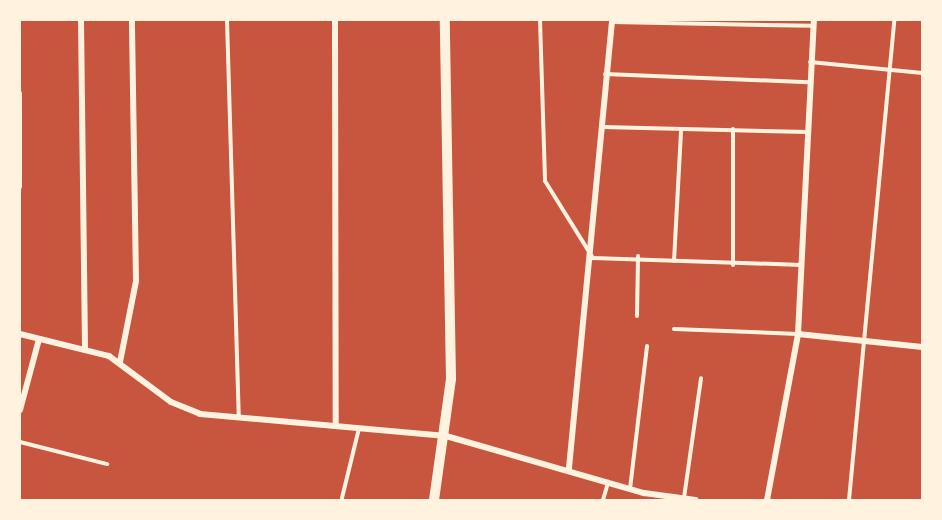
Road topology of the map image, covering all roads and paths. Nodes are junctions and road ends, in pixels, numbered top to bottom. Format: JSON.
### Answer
{"nodes":[{"id":1,"x":81,"y":20,"type":"edge"},
{"id":2,"x":132,"y":20,"type":"edge"},
{"id":3,"x":227,"y":20,"type":"edge"},
{"id":4,"x":335,"y":20,"type":"edge"},
{"id":5,"x":446,"y":20,"type":"edge"},
{"id":6,"x":540,"y":20,"type":"edge"},
{"id":7,"x":894,"y":20,"type":"edge"},
{"id":8,"x":612,"y":21,"type":"edge"},
{"id":9,"x":813,"y":23,"type":"edge"},
{"id":10,"x":810,"y":62,"type":"junction"},
{"id":11,"x":890,"y":69,"type":"junction"},
{"id":12,"x":922,"y":73,"type":"edge"},
{"id":13,"x":605,"y":74,"type":"junction"},
{"id":14,"x":808,"y":82,"type":"junction"},
{"id":15,"x":20,"y":93,"type":"edge"},
{"id":16,"x":603,"y":128,"type":"junction"},
{"id":17,"x":733,"y":129,"type":"junction"},
{"id":18,"x":681,"y":132,"type":"junction"},
{"id":19,"x":811,"y":132,"type":"junction"},
{"id":20,"x":20,"y":187,"type":"edge"},
{"id":21,"x":638,"y":256,"type":"junction"},
{"id":22,"x":593,"y":258,"type":"junction"},
{"id":23,"x":674,"y":261,"type":"junction"},
{"id":24,"x":801,"y":265,"type":"junction"},
{"id":25,"x":733,"y":266,"type":"junction"},
{"id":26,"x":637,"y":316,"type":"dead end"},
{"id":27,"x":674,"y":329,"type":"dead end"},
{"id":28,"x":20,"y":334,"type":"edge"},
{"id":29,"x":798,"y":334,"type":"junction"},
{"id":30,"x":868,"y":338,"type":"junction"},
{"id":31,"x":39,"y":339,"type":"junction"},
{"id":32,"x":648,"y":346,"type":"dead end"},
{"id":33,"x":85,"y":347,"type":"junction"},
{"id":34,"x":922,"y":347,"type":"edge"},
{"id":35,"x":120,"y":362,"type":"junction"},
{"id":36,"x":701,"y":378,"type":"dead end"},
{"id":37,"x":20,"y":410,"type":"edge"},
{"id":38,"x":239,"y":418,"type":"junction"},
{"id":39,"x":336,"y":424,"type":"junction"},
{"id":40,"x":359,"y":427,"type":"junction"},
{"id":41,"x":446,"y":436,"type":"junction"},
{"id":42,"x":20,"y":442,"type":"edge"},
{"id":43,"x":107,"y":464,"type":"dead end"},
{"id":44,"x":569,"y":468,"type":"junction"},
{"id":45,"x":609,"y":481,"type":"junction"},
{"id":46,"x":630,"y":489,"type":"junction"},
{"id":47,"x":342,"y":498,"type":"dead end"},
{"id":48,"x":684,"y":499,"type":"junction"},
{"id":49,"x":434,"y":501,"type":"edge"},
{"id":50,"x":603,"y":501,"type":"edge"},
{"id":51,"x":696,"y":501,"type":"edge"},
{"id":52,"x":767,"y":501,"type":"edge"},
{"id":53,"x":849,"y":501,"type":"edge"}],
"edges":[{"from":1,"to":33,"type":"street"},
{"from":2,"to":35,"type":"street"},
{"from":3,"to":38,"type":"lane"},
{"from":4,"to":39,"type":"street"},
{"from":5,"to":41,"type":"street"},
{"from":6,"to":22,"type":"lane"},
{"from":7,"to":11,"type":"lane"},
{"from":8,"to":9,"type":"lane"},
{"from":8,"to":13,"type":"street"},
{"from":9,"to":10,"type":"street"},
{"from":10,"to":11,"type":"lane"},
{"from":10,"to":14,"type":"street"},
{"from":11,"to":12,"type":"lane"},
{"from":11,"to":30,"type":"lane"},
{"from":13,"to":14,"type":"lane"},
{"from":13,"to":16,"type":"street"},
{"from":14,"to":19,"type":"street"},
{"from":15,"to":20,"type":"lane"},
{"from":16,"to":18,"type":"lane"},
{"from":16,"to":22,"type":"street"},
{"from":17,"to":18,"type":"lane"},
{"from":17,"to":19,"type":"lane"},
{"from":17,"to":25,"type":"lane"},
{"from":18,"to":23,"type":"lane"},
{"from":19,"to":24,"type":"street"},
{"from":21,"to":22,"type":"lane"},
{"from":21,"to":23,"type":"lane"},
{"from":21,"to":26,"type":"lane"},
{"from":22,"to":44,"type":"street"},
{"from":23,"to":25,"type":"lane"},
{"from":24,"to":25,"type":"lane"},
{"from":24,"to":29,"type":"street"},
{"from":27,"to":29,"type":"lane"},
{"from":28,"to":31,"type":"street"},
{"from":29,"to":30,"type":"street"},
{"from":29,"to":52,"type":"street"},
{"from":30,"to":34,"type":"street"},
{"from":30,"to":53,"type":"lane"},
{"from":31,"to":33,"type":"street"},
{"from":31,"to":37,"type":"street"},
{"from":32,"to":46,"type":"lane"},
{"from":33,"to":35,"type":"street"},
{"from":35,"to":38,"type":"street"},
{"from":36,"to":48,"type":"lane"},
{"from":38,"to":39,"type":"street"},
{"from":39,"to":40,"type":"street"},
{"from":40,"to":41,"type":"street"},
{"from":40,"to":47,"type":"lane"},
{"from":41,"to":44,"type":"street"},
{"from":41,"to":49,"type":"street"},
{"from":42,"to":43,"type":"lane"},
{"from":44,"to":45,"type":"street"},
{"from":45,"to":46,"type":"street"},
{"from":45,"to":50,"type":"lane"},
{"from":46,"to":48,"type":"street"},
{"from":48,"to":51,"type":"street"}]}
